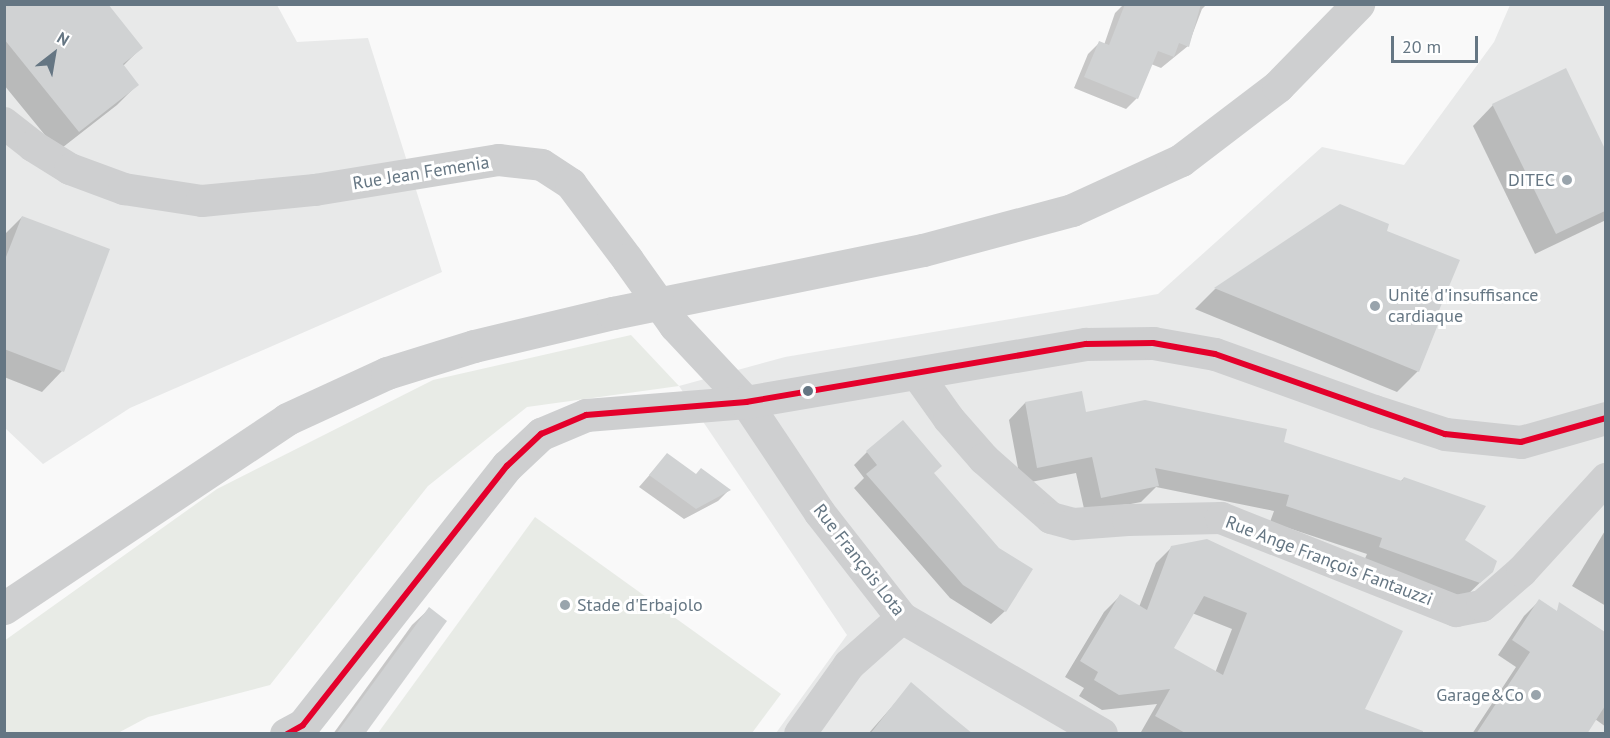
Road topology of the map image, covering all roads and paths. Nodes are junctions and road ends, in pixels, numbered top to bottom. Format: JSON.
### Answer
{"nodes":[{"id":1,"x":1358,"y":4,"type":"edge"},
{"id":2,"x":4,"y":123,"type":"edge"},
{"id":3,"x":917,"y":375,"type":"junction"},
{"id":4,"x":746,"y":402,"type":"junction"},
{"id":5,"x":1605,"y":417,"type":"edge"},
{"id":6,"x":1605,"y":479,"type":"edge"},
{"id":7,"x":4,"y":608,"type":"edge"},
{"id":8,"x":902,"y":618,"type":"junction"},
{"id":9,"x":285,"y":734,"type":"edge"},
{"id":10,"x":800,"y":734,"type":"edge"},
{"id":11,"x":1102,"y":734,"type":"edge"}],
"edges":[{"from":1,"to":7,"type":"street"},
{"from":2,"to":4,"type":"street","name":"Rue Jean Femenia","bridge":true},
{"from":3,"to":4,"type":"street"},
{"from":3,"to":5,"type":"street"},
{"from":3,"to":6,"type":"street","name":"Rue Ange François Fantauzzi"},
{"from":4,"to":8,"type":"street","name":"Rue François Lota"},
{"from":4,"to":9,"type":"street"},
{"from":8,"to":10,"type":"street"},
{"from":8,"to":11,"type":"street","name":"Rue François Lota"}]}
